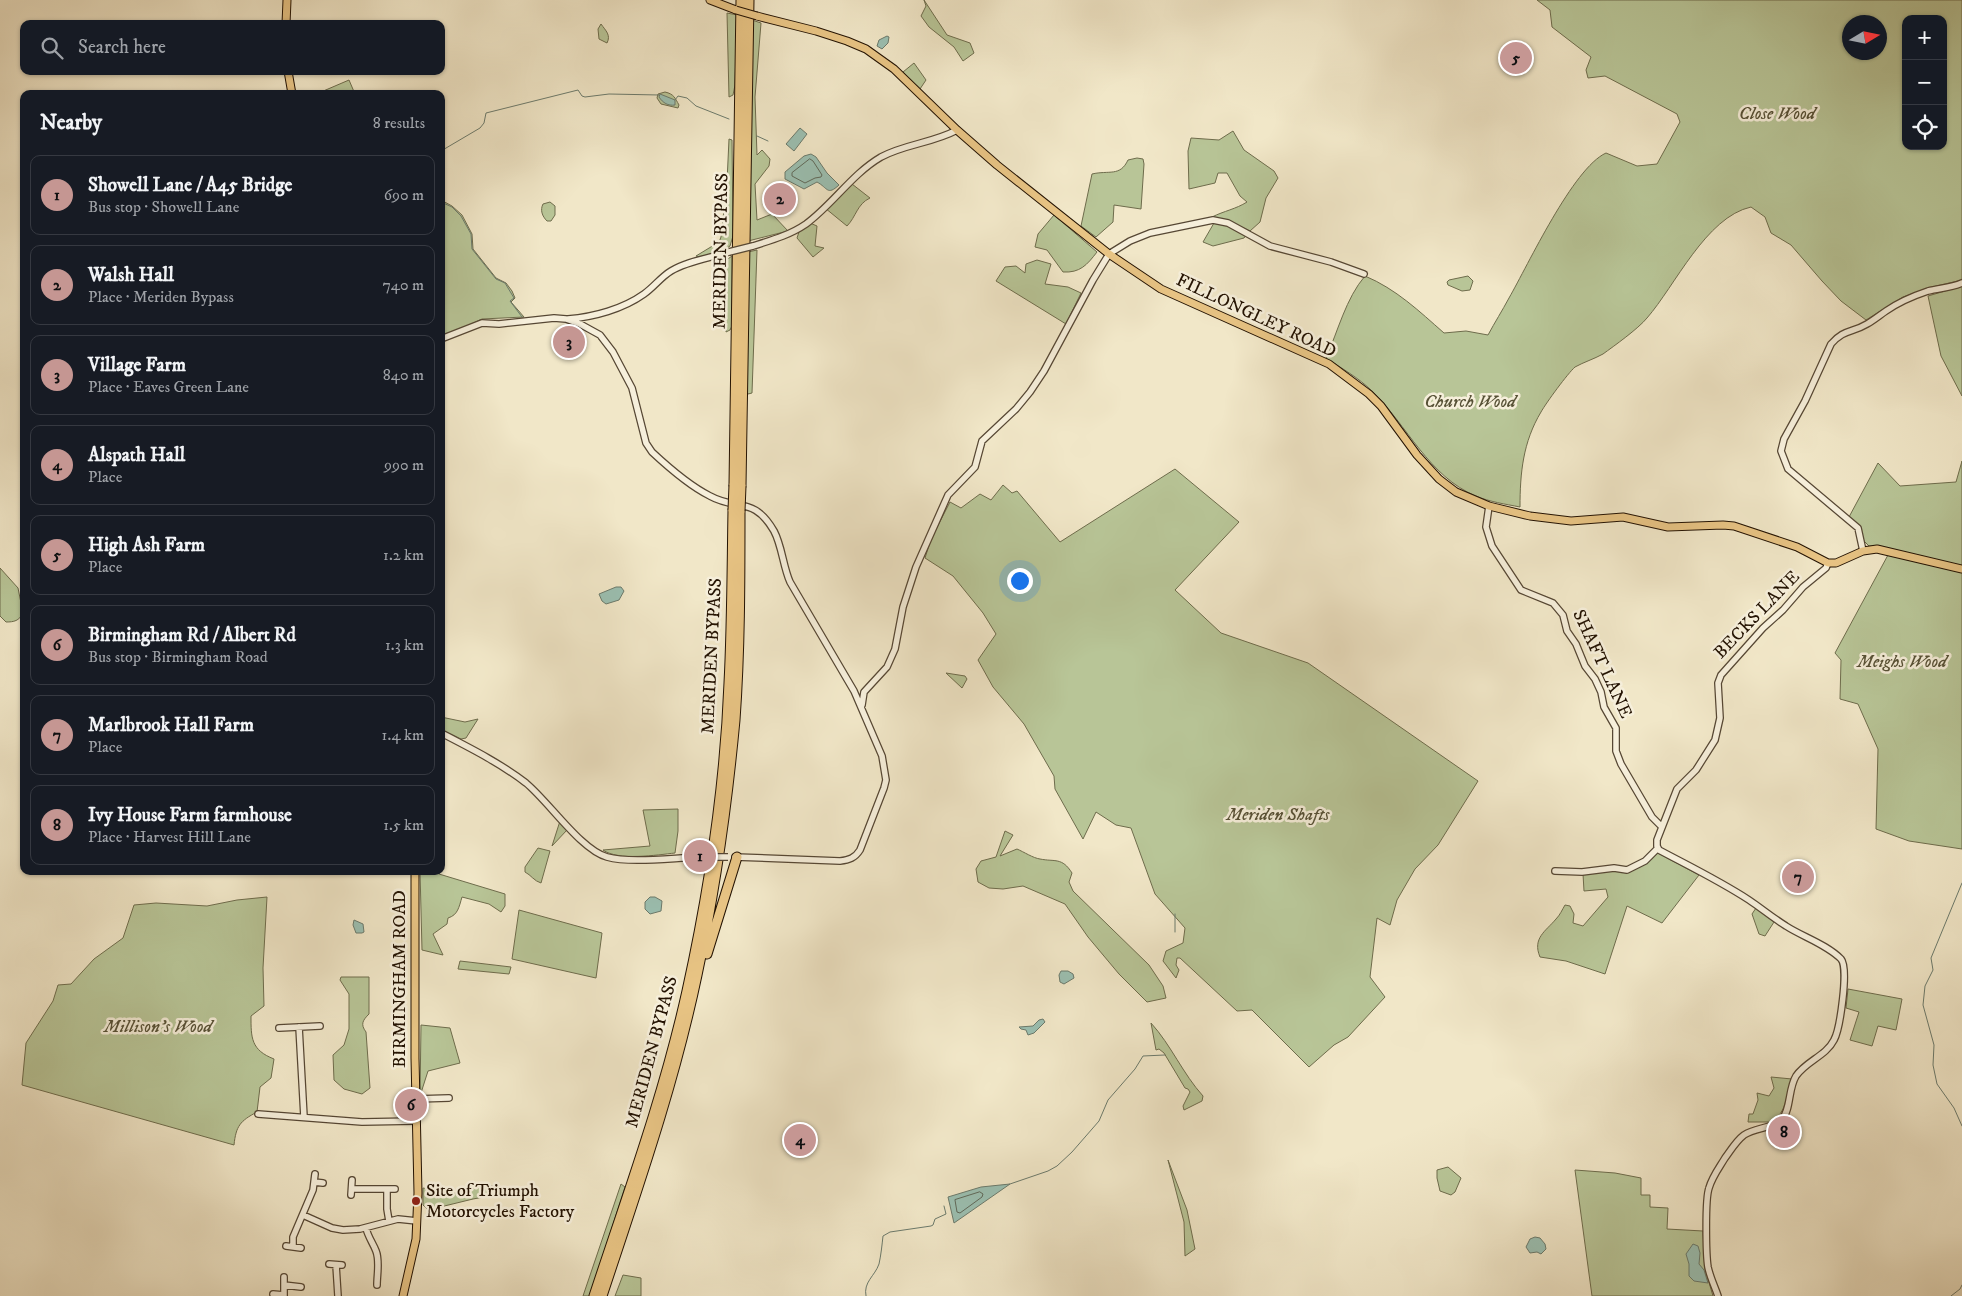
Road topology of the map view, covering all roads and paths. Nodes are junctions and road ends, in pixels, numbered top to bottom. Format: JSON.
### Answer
{"nodes":[{"id":1,"x":287,"y":0,"type":"edge"},
{"id":2,"x":710,"y":0,"type":"edge"},
{"id":3,"x":741,"y":0,"type":"edge"},
{"id":4,"x":749,"y":0,"type":"edge"},
{"id":5,"x":286,"y":20,"type":"edge"},
{"id":6,"x":289,"y":75,"type":"edge"},
{"id":7,"x":291,"y":90,"type":"edge"},
{"id":8,"x":957,"y":130,"type":"junction"},
{"id":9,"x":1110,"y":254,"type":"junction"},
{"id":10,"x":1364,"y":274,"type":"dead end"},
{"id":11,"x":1962,"y":283,"type":"edge"},
{"id":12,"x":581,"y":321,"type":"junction"},
{"id":13,"x":445,"y":338,"type":"edge"},
{"id":14,"x":738,"y":486,"type":"junction"},
{"id":15,"x":1489,"y":506,"type":"junction"},
{"id":16,"x":737,"y":510,"type":"junction"},
{"id":17,"x":1863,"y":551,"type":"junction"},
{"id":18,"x":1828,"y":563,"type":"junction"},
{"id":19,"x":1962,"y":570,"type":"edge"},
{"id":20,"x":854,"y":691,"type":"junction"},
{"id":21,"x":864,"y":692,"type":"junction"},
{"id":22,"x":862,"y":708,"type":"junction"},
{"id":23,"x":445,"y":735,"type":"edge"},
{"id":24,"x":1661,"y":826,"type":"junction"},
{"id":25,"x":1658,"y":848,"type":"junction"},
{"id":26,"x":732,"y":857,"type":"junction"},
{"id":27,"x":1555,"y":871,"type":"dead end"},
{"id":28,"x":415,"y":875,"type":"edge"},
{"id":29,"x":697,"y":977,"type":"junction"},
{"id":30,"x":320,"y":1026,"type":"dead end"},
{"id":31,"x":299,"y":1027,"type":"junction"},
{"id":32,"x":279,"y":1028,"type":"dead end"},
{"id":33,"x":448,"y":1098,"type":"dead end"},
{"id":34,"x":416,"y":1099,"type":"junction"},
{"id":35,"x":258,"y":1114,"type":"dead end"},
{"id":36,"x":304,"y":1117,"type":"junction"},
{"id":37,"x":416,"y":1121,"type":"junction"},
{"id":38,"x":315,"y":1174,"type":"dead end"},
{"id":39,"x":352,"y":1180,"type":"dead end"},
{"id":40,"x":314,"y":1182,"type":"junction"},
{"id":41,"x":324,"y":1183,"type":"dead end"},
{"id":42,"x":395,"y":1189,"type":"dead end"},
{"id":43,"x":388,"y":1190,"type":"junction"},
{"id":44,"x":303,"y":1215,"type":"junction"},
{"id":45,"x":417,"y":1220,"type":"junction"},
{"id":46,"x":389,"y":1221,"type":"junction"},
{"id":47,"x":366,"y":1228,"type":"junction"},
{"id":48,"x":286,"y":1246,"type":"dead end"},
{"id":49,"x":293,"y":1246,"type":"junction"},
{"id":50,"x":301,"y":1248,"type":"dead end"},
{"id":51,"x":329,"y":1264,"type":"dead end"},
{"id":52,"x":369,"y":1273,"type":"dead end"},
{"id":53,"x":378,"y":1273,"type":"junction"},
{"id":54,"x":284,"y":1277,"type":"dead end"},
{"id":55,"x":376,"y":1285,"type":"dead end"},
{"id":56,"x":284,"y":1286,"type":"junction"},
{"id":57,"x":301,"y":1287,"type":"dead end"},
{"id":58,"x":273,"y":1294,"type":"dead end"},
{"id":59,"x":284,"y":1295,"type":"edge"},
{"id":60,"x":338,"y":1296,"type":"edge"},
{"id":61,"x":403,"y":1296,"type":"edge"},
{"id":62,"x":594,"y":1296,"type":"edge"},
{"id":63,"x":602,"y":1296,"type":"edge"},
{"id":64,"x":1718,"y":1296,"type":"edge"}],
"edges":[{"from":1,"to":5,"type":"main road"},
{"from":2,"to":8,"type":"main road","name":"FILLONGLEY ROAD","bridge":true},
{"from":3,"to":14,"type":"highway","name":"MERIDEN BYPASS"},
{"from":4,"to":14,"type":"highway","name":"MERIDEN BYPASS"},
{"from":6,"to":7,"type":"main road"},
{"from":8,"to":9,"type":"main road","name":"FILLONGLEY ROAD"},
{"from":8,"to":12,"type":"street","bridge":true},
{"from":9,"to":10,"type":"street"},
{"from":9,"to":15,"type":"main road","name":"FILLONGLEY ROAD"},
{"from":9,"to":21,"type":"street"},
{"from":11,"to":17,"type":"street"},
{"from":12,"to":13,"type":"street"},
{"from":12,"to":20,"type":"street"},
{"from":14,"to":16,"type":"highway","name":"MERIDEN BYPASS","bridge":true},
{"from":15,"to":18,"type":"main road","name":"FILLONGLEY ROAD"},
{"from":15,"to":24,"type":"street","name":"SHAFT LANE"},
{"from":16,"to":29,"type":"highway","name":"MERIDEN BYPASS"},
{"from":16,"to":62,"type":"highway","name":"MERIDEN BYPASS"},
{"from":17,"to":18,"type":"main road"},
{"from":17,"to":19,"type":"main road"},
{"from":18,"to":24,"type":"street","name":"BECKS LANE"},
{"from":20,"to":21,"type":"street"},
{"from":20,"to":22,"type":"street"},
{"from":21,"to":22,"type":"street"},
{"from":22,"to":26,"type":"street"},
{"from":23,"to":26,"type":"street","bridge":true},
{"from":24,"to":25,"type":"street","name":"BECKS LANE"},
{"from":25,"to":27,"type":"street"},
{"from":25,"to":64,"type":"street"},
{"from":26,"to":29,"type":"highway"},
{"from":28,"to":34,"type":"main road","name":"BIRMINGHAM ROAD"},
{"from":29,"to":63,"type":"highway","name":"MERIDEN BYPASS"},
{"from":30,"to":31,"type":"street"},
{"from":31,"to":32,"type":"street"},
{"from":31,"to":36,"type":"street"},
{"from":33,"to":34,"type":"street"},
{"from":34,"to":37,"type":"main road","name":"BIRMINGHAM ROAD"},
{"from":35,"to":36,"type":"street"},
{"from":36,"to":37,"type":"street"},
{"from":37,"to":45,"type":"main road","name":"BIRMINGHAM ROAD"},
{"from":38,"to":40,"type":"street"},
{"from":39,"to":43,"type":"street"},
{"from":40,"to":41,"type":"street"},
{"from":40,"to":44,"type":"street"},
{"from":42,"to":43,"type":"street"},
{"from":43,"to":46,"type":"street"},
{"from":44,"to":47,"type":"street"},
{"from":44,"to":49,"type":"street"},
{"from":45,"to":46,"type":"street"},
{"from":45,"to":61,"type":"main road","name":"BIRMINGHAM ROAD"},
{"from":46,"to":47,"type":"street"},
{"from":47,"to":53,"type":"street"},
{"from":48,"to":49,"type":"street"},
{"from":49,"to":50,"type":"street"},
{"from":51,"to":60,"type":"street"},
{"from":52,"to":53,"type":"street"},
{"from":53,"to":55,"type":"street"},
{"from":54,"to":56,"type":"street"},
{"from":56,"to":57,"type":"street"},
{"from":56,"to":59,"type":"street"},
{"from":58,"to":59,"type":"street"}]}
